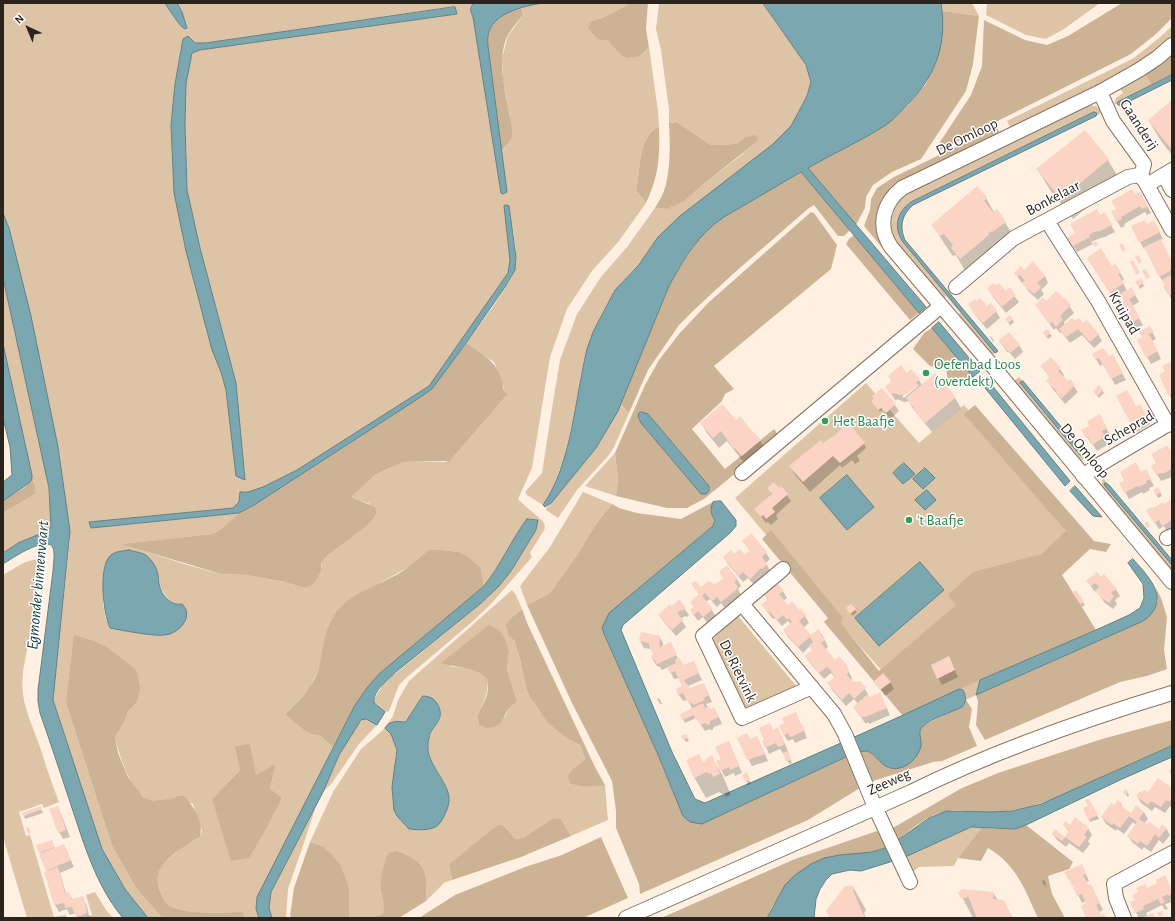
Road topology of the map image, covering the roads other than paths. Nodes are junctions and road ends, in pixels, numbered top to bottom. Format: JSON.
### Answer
{"nodes":[{"id":1,"x":1172,"y":45,"type":"edge"},
{"id":2,"x":1100,"y":92,"type":"junction"},
{"id":3,"x":1168,"y":173,"type":"edge"},
{"id":4,"x":1144,"y":181,"type":"junction"},
{"id":5,"x":1172,"y":190,"type":"edge"},
{"id":6,"x":1047,"y":221,"type":"junction"},
{"id":7,"x":1172,"y":230,"type":"edge"},
{"id":8,"x":956,"y":287,"type":"dead end"},
{"id":9,"x":941,"y":306,"type":"junction"},
{"id":10,"x":1170,"y":424,"type":"edge"},
{"id":11,"x":742,"y":474,"type":"dead end"},
{"id":12,"x":1083,"y":476,"type":"junction"},
{"id":13,"x":783,"y":569,"type":"dead end"},
{"id":14,"x":1172,"y":582,"type":"edge"},
{"id":15,"x":742,"y":604,"type":"junction"},
{"id":16,"x":812,"y":687,"type":"junction"},
{"id":17,"x":1172,"y":693,"type":"edge"},
{"id":18,"x":875,"y":807,"type":"junction"},
{"id":19,"x":1172,"y":853,"type":"edge"},
{"id":20,"x":910,"y":882,"type":"dead end"},
{"id":21,"x":626,"y":918,"type":"edge"},
{"id":22,"x":1124,"y":918,"type":"edge"}],
"edges":[{"from":1,"to":2,"type":"street","name":"De Omloop"},
{"from":2,"to":4,"type":"street","name":"Gaanderij"},
{"from":2,"to":9,"type":"street","name":"De Omloop"},
{"from":3,"to":4,"type":"street","name":"Bonkelaar"},
{"from":3,"to":5,"type":"street"},
{"from":4,"to":6,"type":"street","name":"Bonkelaar"},
{"from":4,"to":7,"type":"street","name":"Gaanderij"},
{"from":6,"to":8,"type":"street","name":"Bonkelaar"},
{"from":6,"to":10,"type":"street","name":"Kruipad"},
{"from":9,"to":11,"type":"street"},
{"from":9,"to":12,"type":"street","name":"De Omloop"},
{"from":10,"to":12,"type":"street","name":"Scheprad"},
{"from":12,"to":14,"type":"street","name":"De Omloop"},
{"from":13,"to":15,"type":"street","name":"De Rietvink"},
{"from":15,"to":16,"type":"street"},
{"from":15,"to":16,"type":"street","name":"De Rietvink"},
{"from":16,"to":18,"type":"street"},
{"from":17,"to":18,"type":"street","name":"Zeeweg"},
{"from":18,"to":20,"type":"street"},
{"from":18,"to":21,"type":"street","name":"Zeeweg"},
{"from":19,"to":22,"type":"street"}]}
